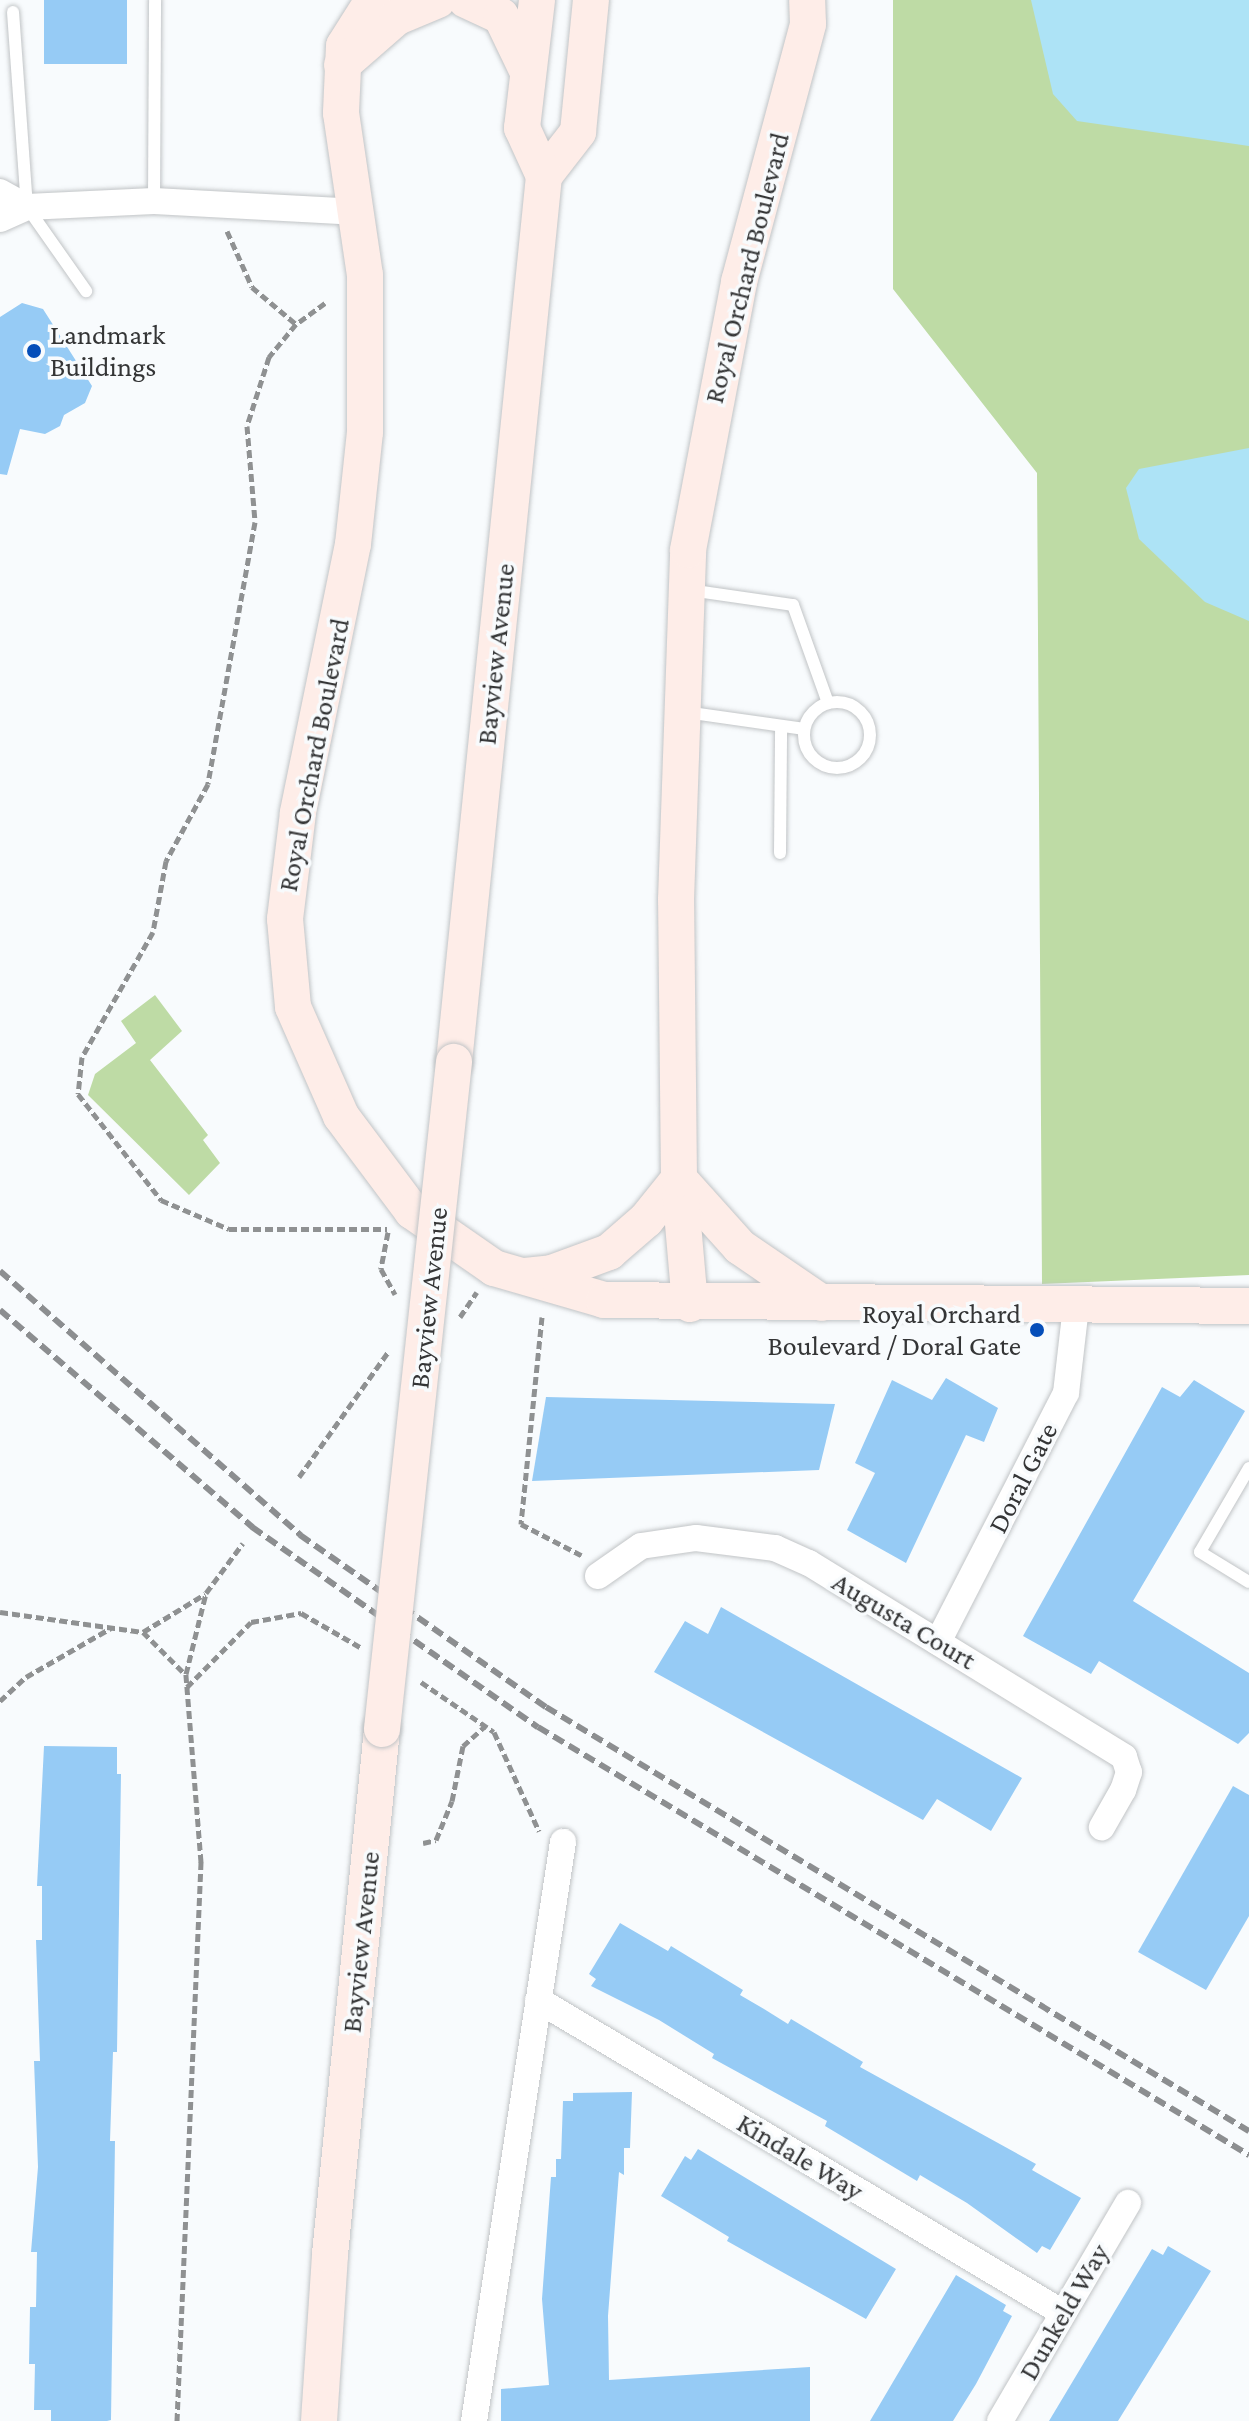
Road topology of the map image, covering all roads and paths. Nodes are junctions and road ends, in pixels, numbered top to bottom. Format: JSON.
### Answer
{"nodes":[{"id":1,"x":155,"y":0,"type":"edge"},
{"id":2,"x":373,"y":0,"type":"edge"},
{"id":3,"x":438,"y":0,"type":"edge"},
{"id":4,"x":466,"y":0,"type":"edge"},
{"id":5,"x":537,"y":0,"type":"edge"},
{"id":6,"x":591,"y":0,"type":"edge"},
{"id":7,"x":807,"y":0,"type":"edge"},
{"id":8,"x":13,"y":12,"type":"dead end"},
{"id":9,"x":342,"y":65,"type":"junction"},
{"id":10,"x":528,"y":72,"type":"junction"},
{"id":11,"x":544,"y":176,"type":"junction"},
{"id":12,"x":0,"y":192,"type":"edge"},
{"id":13,"x":154,"y":201,"type":"junction"},
{"id":14,"x":27,"y":207,"type":"junction"},
{"id":15,"x":354,"y":212,"type":"junction"},
{"id":16,"x":0,"y":219,"type":"edge"},
{"id":17,"x":227,"y":230,"type":"dead end"},
{"id":18,"x":86,"y":291,"type":"dead end"},
{"id":19,"x":325,"y":303,"type":"dead end"},
{"id":20,"x":296,"y":324,"type":"junction"},
{"id":21,"x":687,"y":590,"type":"junction"},
{"id":22,"x":828,"y":703,"type":"junction"},
{"id":23,"x":683,"y":712,"type":"junction"},
{"id":24,"x":781,"y":726,"type":"junction"},
{"id":25,"x":804,"y":729,"type":"junction"},
{"id":26,"x":780,"y":853,"type":"dead end"},
{"id":27,"x":679,"y":1179,"type":"junction"},
{"id":28,"x":400,"y":1220,"type":"junction"},
{"id":29,"x":518,"y":1277,"type":"junction"},
{"id":30,"x":822,"y":1303,"type":"junction"},
{"id":31,"x":690,"y":1304,"type":"junction"},
{"id":32,"x":1076,"y":1306,"type":"junction"},
{"id":33,"x":1249,"y":1306,"type":"edge"},
{"id":34,"x":403,"y":1308,"type":"dead end"},
{"id":35,"x":542,"y":1317,"type":"dead end"},
{"id":36,"x":392,"y":1347,"type":"dead end"},
{"id":37,"x":1249,"y":1468,"type":"edge"},
{"id":38,"x":299,"y":1477,"type":"dead end"},
{"id":39,"x":243,"y":1543,"type":"dead end"},
{"id":40,"x":602,"y":1572,"type":"joint"},
{"id":41,"x":1249,"y":1582,"type":"edge"},
{"id":42,"x":206,"y":1593,"type":"junction"},
{"id":43,"x":0,"y":1612,"type":"edge"},
{"id":44,"x":111,"y":1628,"type":"junction"},
{"id":45,"x":143,"y":1632,"type":"junction"},
{"id":46,"x":938,"y":1642,"type":"junction"},
{"id":47,"x":186,"y":1674,"type":"junction"},
{"id":48,"x":0,"y":1701,"type":"edge"},
{"id":49,"x":486,"y":1725,"type":"dead end"},
{"id":50,"x":1102,"y":1827,"type":"dead end"},
{"id":51,"x":563,"y":1842,"type":"dead end"},
{"id":52,"x":423,"y":1843,"type":"dead end"},
{"id":53,"x":538,"y":2000,"type":"junction"},
{"id":54,"x":1128,"y":2203,"type":"dead end"},
{"id":55,"x":1063,"y":2313,"type":"junction"},
{"id":56,"x":177,"y":2421,"type":"edge"},
{"id":57,"x":319,"y":2421,"type":"edge"},
{"id":58,"x":474,"y":2421,"type":"edge"},
{"id":59,"x":1000,"y":2421,"type":"edge"}],
"edges":[{"from":1,"to":13,"type":"lane"},
{"from":2,"to":9,"type":"street","name":"Royal Orchard Boulevard"},
{"from":3,"to":9,"type":"street"},
{"from":4,"to":10,"type":"street"},
{"from":5,"to":10,"type":"street"},
{"from":6,"to":11,"type":"street"},
{"from":7,"to":21,"type":"street","name":"Royal Orchard Boulevard"},
{"from":8,"to":14,"type":"lane"},
{"from":9,"to":15,"type":"street","name":"Royal Orchard Boulevard"},
{"from":10,"to":11,"type":"street"},
{"from":11,"to":57,"type":"street","name":"Bayview Avenue","bridge":true},
{"from":12,"to":14,"type":"street"},
{"from":13,"to":14,"type":"street"},
{"from":13,"to":15,"type":"street"},
{"from":14,"to":16,"type":"street"},
{"from":14,"to":18,"type":"lane"},
{"from":15,"to":28,"type":"street","name":"Royal Orchard Boulevard"},
{"from":17,"to":20,"type":"path"},
{"from":19,"to":20,"type":"path"},
{"from":20,"to":28,"type":"path"},
{"from":21,"to":22,"type":"lane"},
{"from":21,"to":23,"type":"street","name":"Royal Orchard Boulevard"},
{"from":22,"to":25,"type":"lane"},
{"from":22,"to":25,"type":"lane"},
{"from":23,"to":24,"type":"lane"},
{"from":23,"to":27,"type":"street","name":"Royal Orchard Boulevard"},
{"from":24,"to":25,"type":"lane"},
{"from":24,"to":26,"type":"lane"},
{"from":27,"to":29,"type":"street"},
{"from":27,"to":30,"type":"street"},
{"from":27,"to":31,"type":"street","name":"Royal Orchard Boulevard"},
{"from":28,"to":29,"type":"street","name":"Royal Orchard Boulevard"},
{"from":28,"to":34,"type":"path"},
{"from":29,"to":31,"type":"street","name":"Royal Orchard Boulevard"},
{"from":30,"to":31,"type":"street","name":"Royal Orchard Boulevard"},
{"from":30,"to":32,"type":"street","name":"Royal Orchard Boulevard"},
{"from":32,"to":33,"type":"street","name":"Royal Orchard Boulevard"},
{"from":32,"to":46,"type":"street","name":"Doral Gate"},
{"from":35,"to":40,"type":"path"},
{"from":36,"to":38,"type":"path"},
{"from":37,"to":41,"type":"lane"},
{"from":39,"to":42,"type":"path"},
{"from":40,"to":46,"type":"street","name":"Augusta Court"},
{"from":42,"to":45,"type":"path"},
{"from":42,"to":47,"type":"path"},
{"from":43,"to":44,"type":"path"},
{"from":44,"to":45,"type":"path"},
{"from":44,"to":48,"type":"path"},
{"from":45,"to":47,"type":"path"},
{"from":46,"to":50,"type":"street","name":"Augusta Court"},
{"from":47,"to":56,"type":"path"},
{"from":49,"to":52,"type":"path"},
{"from":51,"to":53,"type":"street"},
{"from":53,"to":55,"type":"street","name":"Kindale Way"},
{"from":53,"to":58,"type":"street"},
{"from":54,"to":55,"type":"street","name":"Dunkeld Way"},
{"from":55,"to":59,"type":"street","name":"Dunkeld Way"}]}
